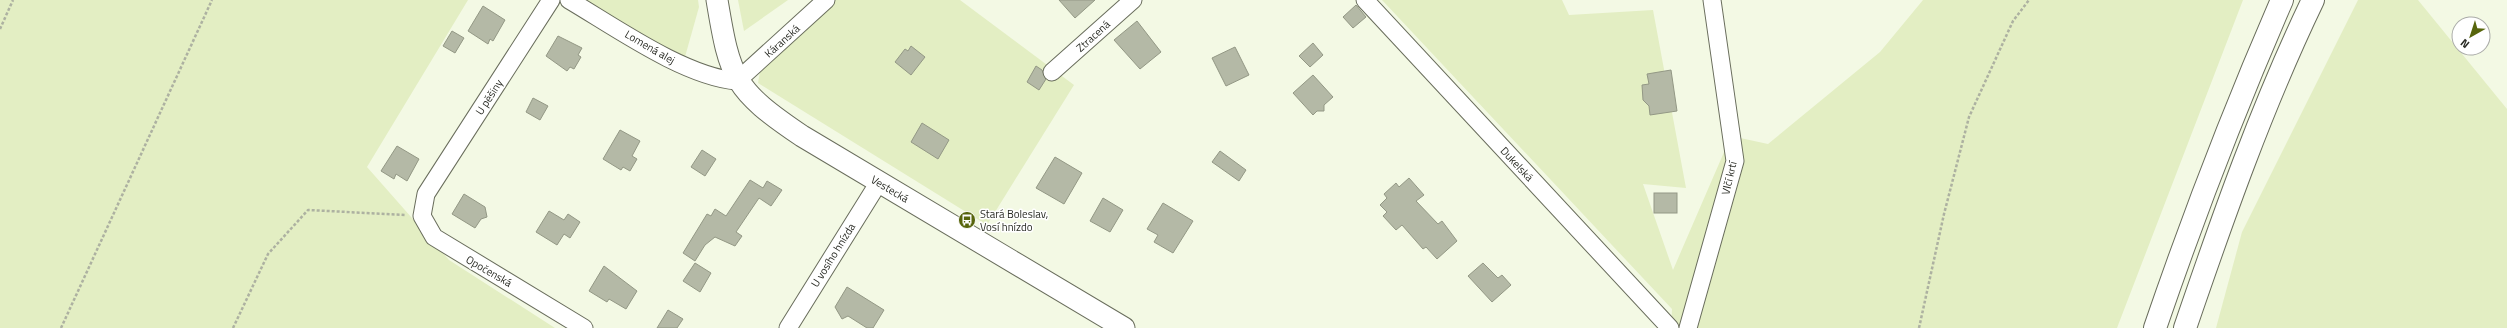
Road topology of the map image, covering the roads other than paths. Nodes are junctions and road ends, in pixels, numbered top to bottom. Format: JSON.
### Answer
{"nodes":[{"id":1,"x":552,"y":0,"type":"edge"},
{"id":2,"x":569,"y":0,"type":"edge"},
{"id":3,"x":717,"y":0,"type":"edge"},
{"id":4,"x":826,"y":0,"type":"edge"},
{"id":5,"x":1133,"y":0,"type":"edge"},
{"id":6,"x":1365,"y":0,"type":"edge"},
{"id":7,"x":1712,"y":0,"type":"edge"},
{"id":8,"x":2282,"y":0,"type":"edge"},
{"id":9,"x":2313,"y":0,"type":"edge"},
{"id":10,"x":1052,"y":72,"type":"dead end"},
{"id":11,"x":737,"y":81,"type":"junction"},
{"id":12,"x":878,"y":182,"type":"junction"},
{"id":13,"x":422,"y":216,"type":"joint"},
{"id":14,"x":584,"y":328,"type":"edge"},
{"id":15,"x":788,"y":328,"type":"edge"},
{"id":16,"x":1124,"y":328,"type":"edge"},
{"id":17,"x":1670,"y":328,"type":"edge"},
{"id":18,"x":1688,"y":328,"type":"edge"},
{"id":19,"x":2155,"y":328,"type":"edge"},
{"id":20,"x":2185,"y":328,"type":"edge"}],
"edges":[{"from":1,"to":13,"type":"street","name":"U pěšiny"},
{"from":2,"to":11,"type":"street","name":"Lomená alej"},
{"from":3,"to":11,"type":"street","name":"Vestecká"},
{"from":4,"to":11,"type":"street","name":"Káranská"},
{"from":5,"to":10,"type":"street","name":"Ztracená"},
{"from":6,"to":17,"type":"street","name":"Dukelská"},
{"from":7,"to":18,"type":"street","name":"Vlčí krtí"},
{"from":8,"to":19,"type":"highway"},
{"from":9,"to":20,"type":"highway"},
{"from":11,"to":12,"type":"street","name":"Vestecká"},
{"from":12,"to":15,"type":"street","name":"U vosího hnízda"},
{"from":12,"to":16,"type":"street","name":"Vestecká"},
{"from":13,"to":14,"type":"street","name":"Opočenská"}]}
